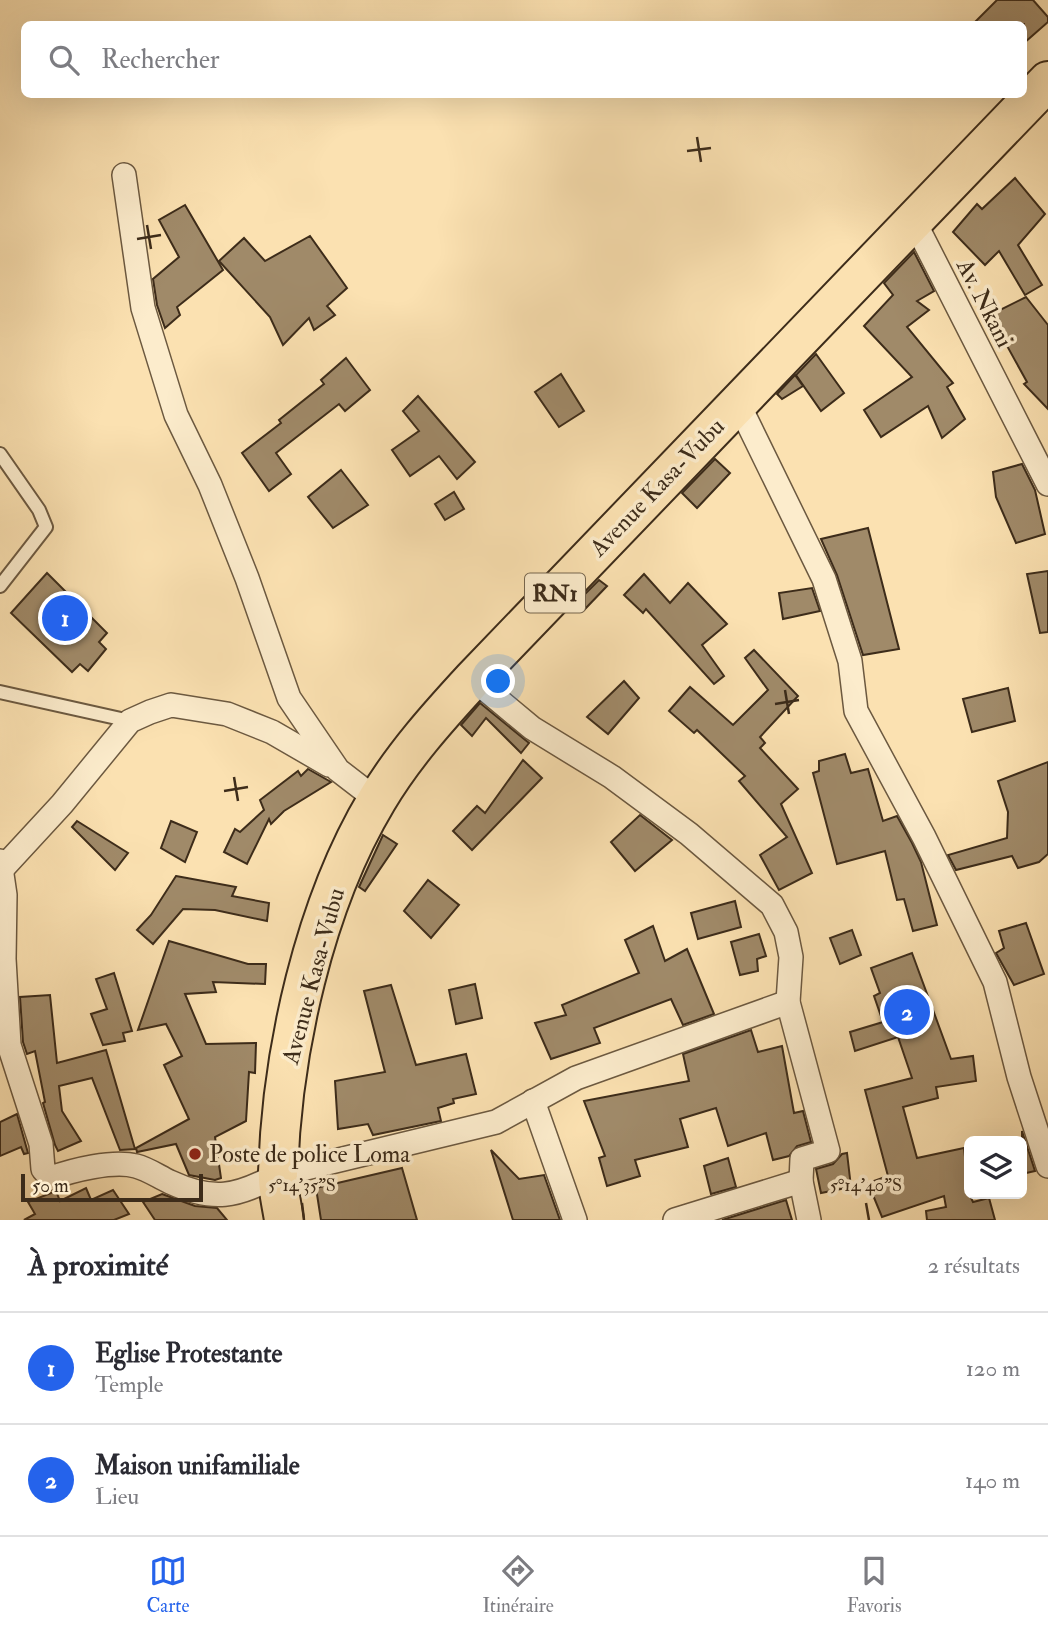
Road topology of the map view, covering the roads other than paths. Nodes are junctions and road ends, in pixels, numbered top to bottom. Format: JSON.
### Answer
{"nodes":[{"id":1,"x":1048,"y":81,"type":"edge"},
{"id":2,"x":124,"y":175,"type":"dead end"},
{"id":3,"x":915,"y":220,"type":"junction"},
{"id":4,"x":738,"y":403,"type":"junction"},
{"id":5,"x":0,"y":454,"type":"edge"},
{"id":6,"x":1048,"y":484,"type":"edge"},
{"id":7,"x":0,"y":586,"type":"edge"},
{"id":8,"x":472,"y":679,"type":"junction"},
{"id":9,"x":0,"y":692,"type":"edge"},
{"id":10,"x":130,"y":721,"type":"junction"},
{"id":11,"x":338,"y":770,"type":"junction"},
{"id":12,"x":377,"y":800,"type":"junction"},
{"id":13,"x":1,"y":865,"type":"edge"},
{"id":14,"x":788,"y":1002,"type":"junction"},
{"id":15,"x":533,"y":1101,"type":"junction"},
{"id":16,"x":1048,"y":1166,"type":"edge"},
{"id":17,"x":278,"y":1175,"type":"junction"},
{"id":18,"x":802,"y":1181,"type":"junction"},
{"id":19,"x":284,"y":1220,"type":"edge"},
{"id":20,"x":575,"y":1220,"type":"edge"},
{"id":21,"x":675,"y":1220,"type":"edge"},
{"id":22,"x":809,"y":1220,"type":"edge"}],
"edges":[{"from":1,"to":3,"type":"highway","name":"Avenue Kasa-Vubu","number":"RN1"},
{"from":2,"to":11,"type":"street"},
{"from":3,"to":4,"type":"highway","name":"Avenue Kasa-Vubu","number":"RN1"},
{"from":3,"to":6,"type":"street","name":"Av. Nkani"},
{"from":4,"to":8,"type":"highway","name":"Avenue Kasa-Vubu","number":"RN1"},
{"from":4,"to":16,"type":"street"},
{"from":5,"to":7,"type":"lane"},
{"from":8,"to":12,"type":"highway","name":"Avenue Kasa-Vubu","number":"RN1"},
{"from":8,"to":14,"type":"street"},
{"from":9,"to":10,"type":"lane"},
{"from":10,"to":11,"type":"street"},
{"from":10,"to":13,"type":"street"},
{"from":11,"to":12,"type":"street"},
{"from":12,"to":17,"type":"highway","name":"Avenue Kasa-Vubu","number":"RN1"},
{"from":13,"to":17,"type":"street"},
{"from":14,"to":15,"type":"street"},
{"from":14,"to":18,"type":"street"},
{"from":15,"to":17,"type":"street"},
{"from":15,"to":20,"type":"street"},
{"from":17,"to":19,"type":"highway","name":"Avenue Kasa-Vubu","number":"RN1"},
{"from":18,"to":21,"type":"street"},
{"from":18,"to":22,"type":"street"}]}
